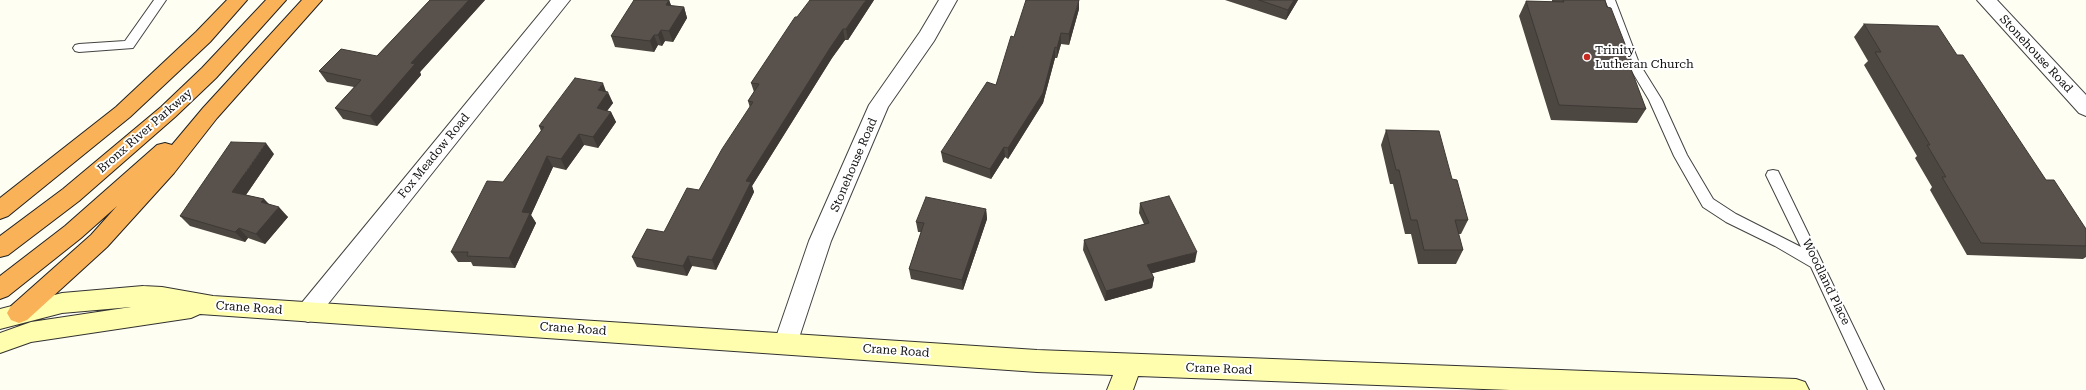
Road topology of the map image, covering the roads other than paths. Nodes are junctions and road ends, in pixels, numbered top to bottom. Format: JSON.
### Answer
{"nodes":[{"id":1,"x":160,"y":0,"type":"edge"},
{"id":2,"x":238,"y":0,"type":"edge"},
{"id":3,"x":277,"y":0,"type":"edge"},
{"id":4,"x":313,"y":0,"type":"edge"},
{"id":5,"x":561,"y":0,"type":"edge"},
{"id":6,"x":948,"y":0,"type":"edge"},
{"id":7,"x":1609,"y":0,"type":"edge"},
{"id":8,"x":1986,"y":0,"type":"edge"},
{"id":9,"x":79,"y":48,"type":"dead end"},
{"id":10,"x":2086,"y":108,"type":"edge"},
{"id":11,"x":210,"y":113,"type":"junction"},
{"id":12,"x":1773,"y":175,"type":"dead end"},
{"id":13,"x":0,"y":210,"type":"edge"},
{"id":14,"x":0,"y":248,"type":"edge"},
{"id":15,"x":1816,"y":263,"type":"junction"},
{"id":16,"x":0,"y":289,"type":"edge"},
{"id":17,"x":212,"y":306,"type":"junction"},
{"id":18,"x":308,"y":312,"type":"junction"},
{"id":19,"x":10,"y":316,"type":"edge"},
{"id":20,"x":0,"y":328,"type":"edge"},
{"id":21,"x":0,"y":343,"type":"edge"},
{"id":22,"x":786,"y":343,"type":"junction"},
{"id":23,"x":1129,"y":366,"type":"junction"},
{"id":24,"x":1120,"y":390,"type":"edge"},
{"id":25,"x":1796,"y":390,"type":"edge"},
{"id":26,"x":1876,"y":390,"type":"edge"}],
"edges":[{"from":1,"to":9,"type":"lane"},
{"from":2,"to":13,"type":"highway"},
{"from":3,"to":14,"type":"highway","name":"Bronx River Parkway"},
{"from":4,"to":11,"type":"highway"},
{"from":5,"to":18,"type":"street","name":"Fox Meadow Road"},
{"from":6,"to":22,"type":"street","name":"Stonehouse Road"},
{"from":7,"to":15,"type":"lane"},
{"from":8,"to":10,"type":"street","name":"Stonehouse Road"},
{"from":11,"to":16,"type":"highway"},
{"from":11,"to":19,"type":"highway"},
{"from":12,"to":15,"type":"lane","name":"Woodland Place"},
{"from":15,"to":26,"type":"lane","name":"Woodland Place"},
{"from":17,"to":18,"type":"street","name":"Crane Road"},
{"from":17,"to":19,"type":"street","name":"Crane Road"},
{"from":17,"to":21,"type":"street"},
{"from":18,"to":22,"type":"street","name":"Crane Road"},
{"from":19,"to":20,"type":"street"},
{"from":22,"to":23,"type":"street","name":"Crane Road"},
{"from":23,"to":24,"type":"street"},
{"from":23,"to":25,"type":"street","name":"Crane Road"}]}
